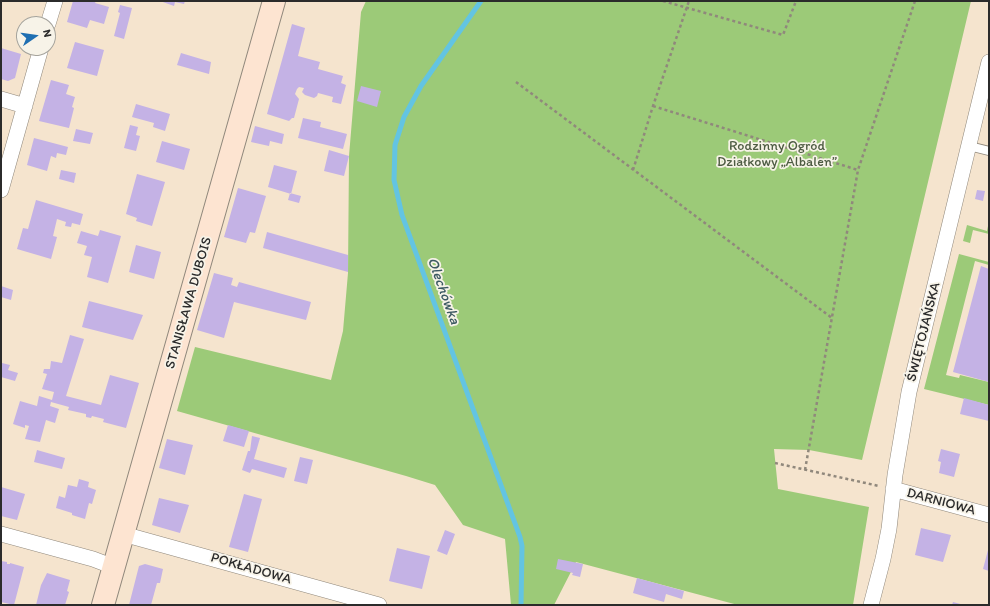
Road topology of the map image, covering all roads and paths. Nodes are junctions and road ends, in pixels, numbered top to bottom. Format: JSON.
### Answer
{"nodes":[{"id":1,"x":54,"y":1,"type":"edge"},
{"id":2,"x":274,"y":1,"type":"edge"},
{"id":3,"x":663,"y":1,"type":"edge"},
{"id":4,"x":689,"y":1,"type":"edge"},
{"id":5,"x":796,"y":1,"type":"edge"},
{"id":6,"x":915,"y":1,"type":"edge"},
{"id":7,"x":687,"y":8,"type":"junction"},
{"id":8,"x":50,"y":16,"type":"edge"},
{"id":9,"x":39,"y":56,"type":"edge"},
{"id":10,"x":989,"y":62,"type":"edge"},
{"id":11,"x":516,"y":82,"type":"dead end"},
{"id":12,"x":1,"y":99,"type":"edge"},
{"id":13,"x":25,"y":106,"type":"junction"},
{"id":14,"x":653,"y":106,"type":"junction"},
{"id":15,"x":969,"y":146,"type":"junction"},
{"id":16,"x":989,"y":151,"type":"edge"},
{"id":17,"x":633,"y":170,"type":"junction"},
{"id":18,"x":858,"y":170,"type":"junction"},
{"id":19,"x":1,"y":190,"type":"edge"},
{"id":20,"x":832,"y":318,"type":"junction"},
{"id":21,"x":775,"y":464,"type":"dead end"},
{"id":22,"x":805,"y":470,"type":"junction"},
{"id":23,"x":893,"y":490,"type":"junction"},
{"id":24,"x":989,"y":514,"type":"edge"},
{"id":25,"x":1,"y":534,"type":"edge"},
{"id":26,"x":124,"y":534,"type":"junction"},
{"id":27,"x":114,"y":567,"type":"junction"},
{"id":28,"x":103,"y":605,"type":"edge"},
{"id":29,"x":379,"y":605,"type":"edge"},
{"id":30,"x":871,"y":605,"type":"edge"}],
"edges":[{"from":1,"to":8,"type":"street"},
{"from":2,"to":26,"type":"street","name":"STANISŁAWA DUBOIS"},
{"from":3,"to":7,"type":"path"},
{"from":4,"to":7,"type":"path"},
{"from":5,"to":7,"type":"path"},
{"from":6,"to":18,"type":"path"},
{"from":7,"to":14,"type":"path"},
{"from":9,"to":13,"type":"street"},
{"from":10,"to":15,"type":"street","name":"ŚWIĘTOJAŃSKA"},
{"from":11,"to":17,"type":"path"},
{"from":12,"to":13,"type":"street"},
{"from":13,"to":19,"type":"street"},
{"from":14,"to":17,"type":"path"},
{"from":14,"to":18,"type":"path"},
{"from":15,"to":16,"type":"lane"},
{"from":15,"to":23,"type":"street","name":"ŚWIĘTOJAŃSKA"},
{"from":17,"to":20,"type":"path"},
{"from":18,"to":20,"type":"path"},
{"from":20,"to":22,"type":"path"},
{"from":21,"to":22,"type":"path"},
{"from":22,"to":23,"type":"path"},
{"from":23,"to":24,"type":"street","name":"DARNIOWA"},
{"from":23,"to":30,"type":"street","name":"ŚWIĘTOJAŃSKA"},
{"from":25,"to":27,"type":"street"},
{"from":26,"to":27,"type":"street","name":"STANISŁAWA DUBOIS"},
{"from":26,"to":29,"type":"street","name":"POKŁADOWA"},
{"from":27,"to":28,"type":"street","name":"STANISŁAWA DUBOIS"}]}
